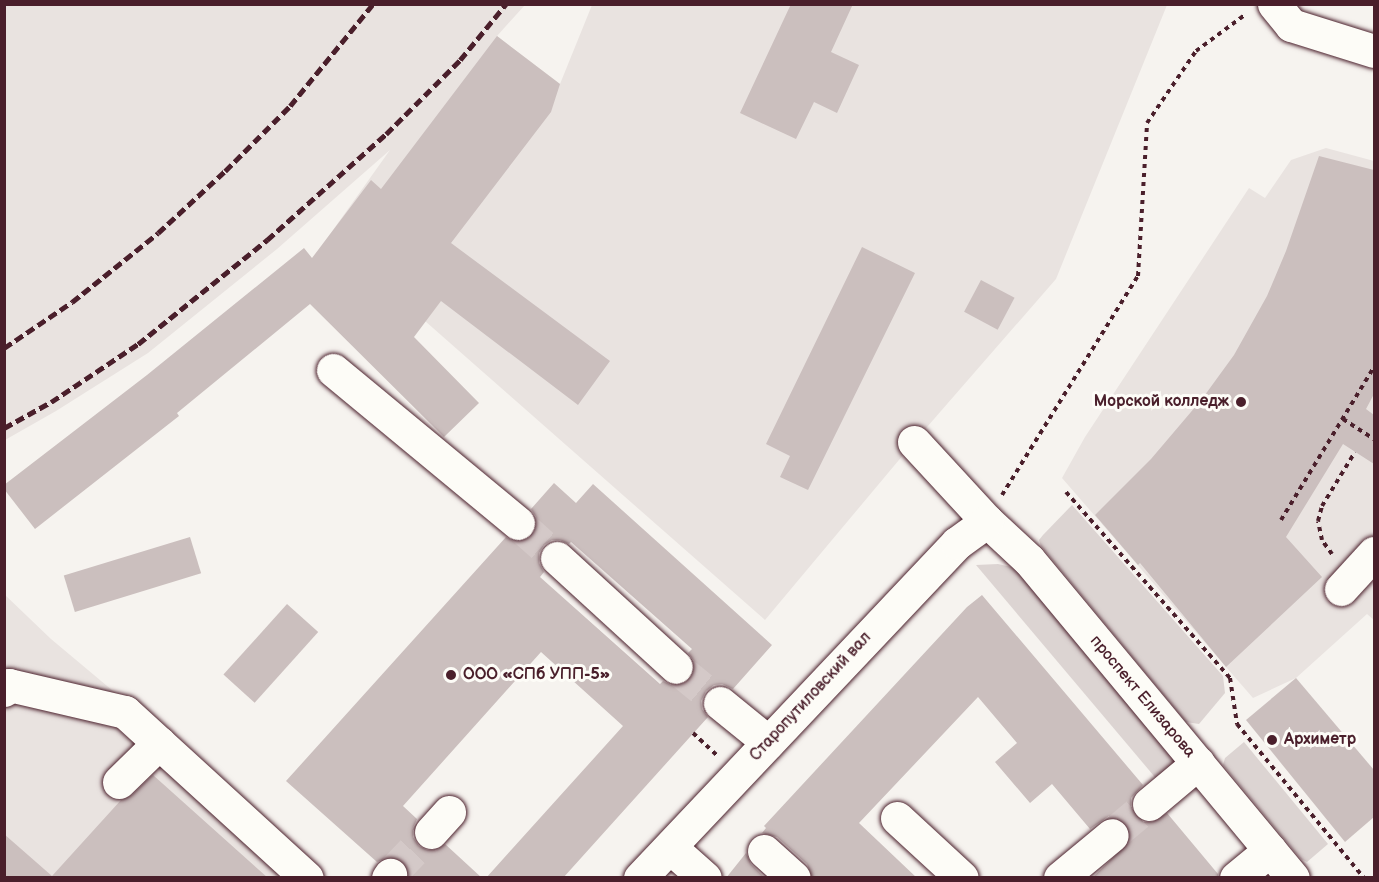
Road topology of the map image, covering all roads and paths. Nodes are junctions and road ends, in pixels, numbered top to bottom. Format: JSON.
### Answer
{"nodes":[{"id":1,"x":1262,"y":8,"type":"edge"},
{"id":2,"x":1374,"y":51,"type":"edge"},
{"id":3,"x":1374,"y":367,"type":"edge"},
{"id":4,"x":333,"y":370,"type":"dead end"},
{"id":5,"x":1343,"y":419,"type":"junction"},
{"id":6,"x":1374,"y":439,"type":"edge"},
{"id":7,"x":914,"y":442,"type":"dead end"},
{"id":8,"x":1355,"y":452,"type":"dead end"},
{"id":9,"x":1066,"y":492,"type":"dead end"},
{"id":10,"x":1281,"y":520,"type":"dead end"},
{"id":11,"x":987,"y":521,"type":"junction"},
{"id":12,"x":518,"y":523,"type":"tunnel mouth"},
{"id":13,"x":1374,"y":553,"type":"edge"},
{"id":14,"x":556,"y":558,"type":"tunnel mouth"},
{"id":15,"x":1356,"y":587,"type":"edge"},
{"id":16,"x":676,"y":667,"type":"tunnel mouth"},
{"id":17,"x":4,"y":690,"type":"edge"},
{"id":18,"x":720,"y":703,"type":"tunnel mouth"},
{"id":19,"x":693,"y":733,"type":"dead end"},
{"id":20,"x":768,"y":742,"type":"junction"},
{"id":21,"x":159,"y":743,"type":"junction"},
{"id":22,"x":718,"y":756,"type":"dead end"},
{"id":23,"x":1198,"y":763,"type":"junction"},
{"id":24,"x":119,"y":782,"type":"dead end"},
{"id":25,"x":1149,"y":804,"type":"tunnel mouth"},
{"id":26,"x":897,"y":818,"type":"dead end"},
{"id":27,"x":1112,"y":835,"type":"tunnel mouth"},
{"id":28,"x":670,"y":848,"type":"junction"},
{"id":29,"x":1270,"y":850,"type":"junction"},
{"id":30,"x":764,"y":851,"type":"dead end"},
{"id":31,"x":307,"y":878,"type":"edge"},
{"id":32,"x":640,"y":878,"type":"edge"},
{"id":33,"x":705,"y":878,"type":"edge"},
{"id":34,"x":794,"y":878,"type":"edge"},
{"id":35,"x":962,"y":878,"type":"edge"},
{"id":36,"x":1060,"y":878,"type":"edge"},
{"id":37,"x":1236,"y":878,"type":"edge"},
{"id":38,"x":1293,"y":878,"type":"edge"},
{"id":39,"x":1364,"y":878,"type":"edge"}],
"edges":[{"from":1,"to":2,"type":"street"},
{"from":1,"to":11,"type":"path"},
{"from":3,"to":5,"type":"path"},
{"from":4,"to":12,"type":"street"},
{"from":5,"to":6,"type":"path","bridge":true},
{"from":5,"to":10,"type":"path"},
{"from":7,"to":11,"type":"street","name":"проспект Елизарова"},
{"from":8,"to":15,"type":"path"},
{"from":9,"to":39,"type":"path"},
{"from":11,"to":20,"type":"street","name":"Старопутиловский вал"},
{"from":11,"to":23,"type":"street","name":"проспект Елизарова"},
{"from":13,"to":15,"type":"street"},
{"from":14,"to":16,"type":"street"},
{"from":17,"to":21,"type":"street"},
{"from":18,"to":20,"type":"street"},
{"from":19,"to":22,"type":"path"},
{"from":20,"to":28,"type":"street","name":"Старопутиловский вал"},
{"from":21,"to":24,"type":"street"},
{"from":21,"to":31,"type":"street"},
{"from":23,"to":25,"type":"street"},
{"from":23,"to":29,"type":"street","name":"проспект Елизарова"},
{"from":26,"to":35,"type":"street"},
{"from":27,"to":36,"type":"street"},
{"from":28,"to":32,"type":"street","name":"Старопутиловский вал"},
{"from":28,"to":33,"type":"street"},
{"from":29,"to":37,"type":"street"},
{"from":29,"to":38,"type":"street","name":"проспект Елизарова"},
{"from":30,"to":34,"type":"street"}]}
